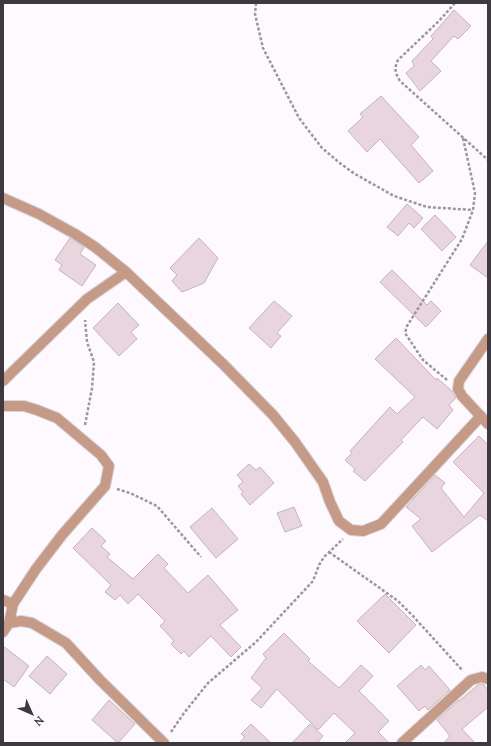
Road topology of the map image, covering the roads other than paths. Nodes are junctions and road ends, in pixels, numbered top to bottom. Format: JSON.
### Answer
{"nodes":[{"id":1,"x":3,"y":198,"type":"edge"},
{"id":2,"x":126,"y":272,"type":"junction"},
{"id":3,"x":488,"y":339,"type":"edge"},
{"id":4,"x":3,"y":381,"type":"edge"},
{"id":5,"x":3,"y":406,"type":"edge"},
{"id":6,"x":480,"y":416,"type":"junction"},
{"id":7,"x":488,"y":424,"type":"edge"},
{"id":8,"x":3,"y":600,"type":"edge"},
{"id":9,"x":13,"y":604,"type":"junction"},
{"id":10,"x":9,"y":623,"type":"junction"},
{"id":11,"x":3,"y":632,"type":"edge"},
{"id":12,"x":488,"y":679,"type":"edge"},
{"id":13,"x":164,"y":743,"type":"edge"},
{"id":14,"x":402,"y":743,"type":"edge"}],
"edges":[{"from":1,"to":2,"type":"street"},
{"from":2,"to":4,"type":"street"},
{"from":2,"to":6,"type":"street"},
{"from":3,"to":6,"type":"street"},
{"from":5,"to":9,"type":"street"},
{"from":6,"to":7,"type":"street"},
{"from":8,"to":9,"type":"street"},
{"from":9,"to":10,"type":"street"},
{"from":10,"to":11,"type":"street"},
{"from":10,"to":13,"type":"street"},
{"from":12,"to":14,"type":"street"}]}
